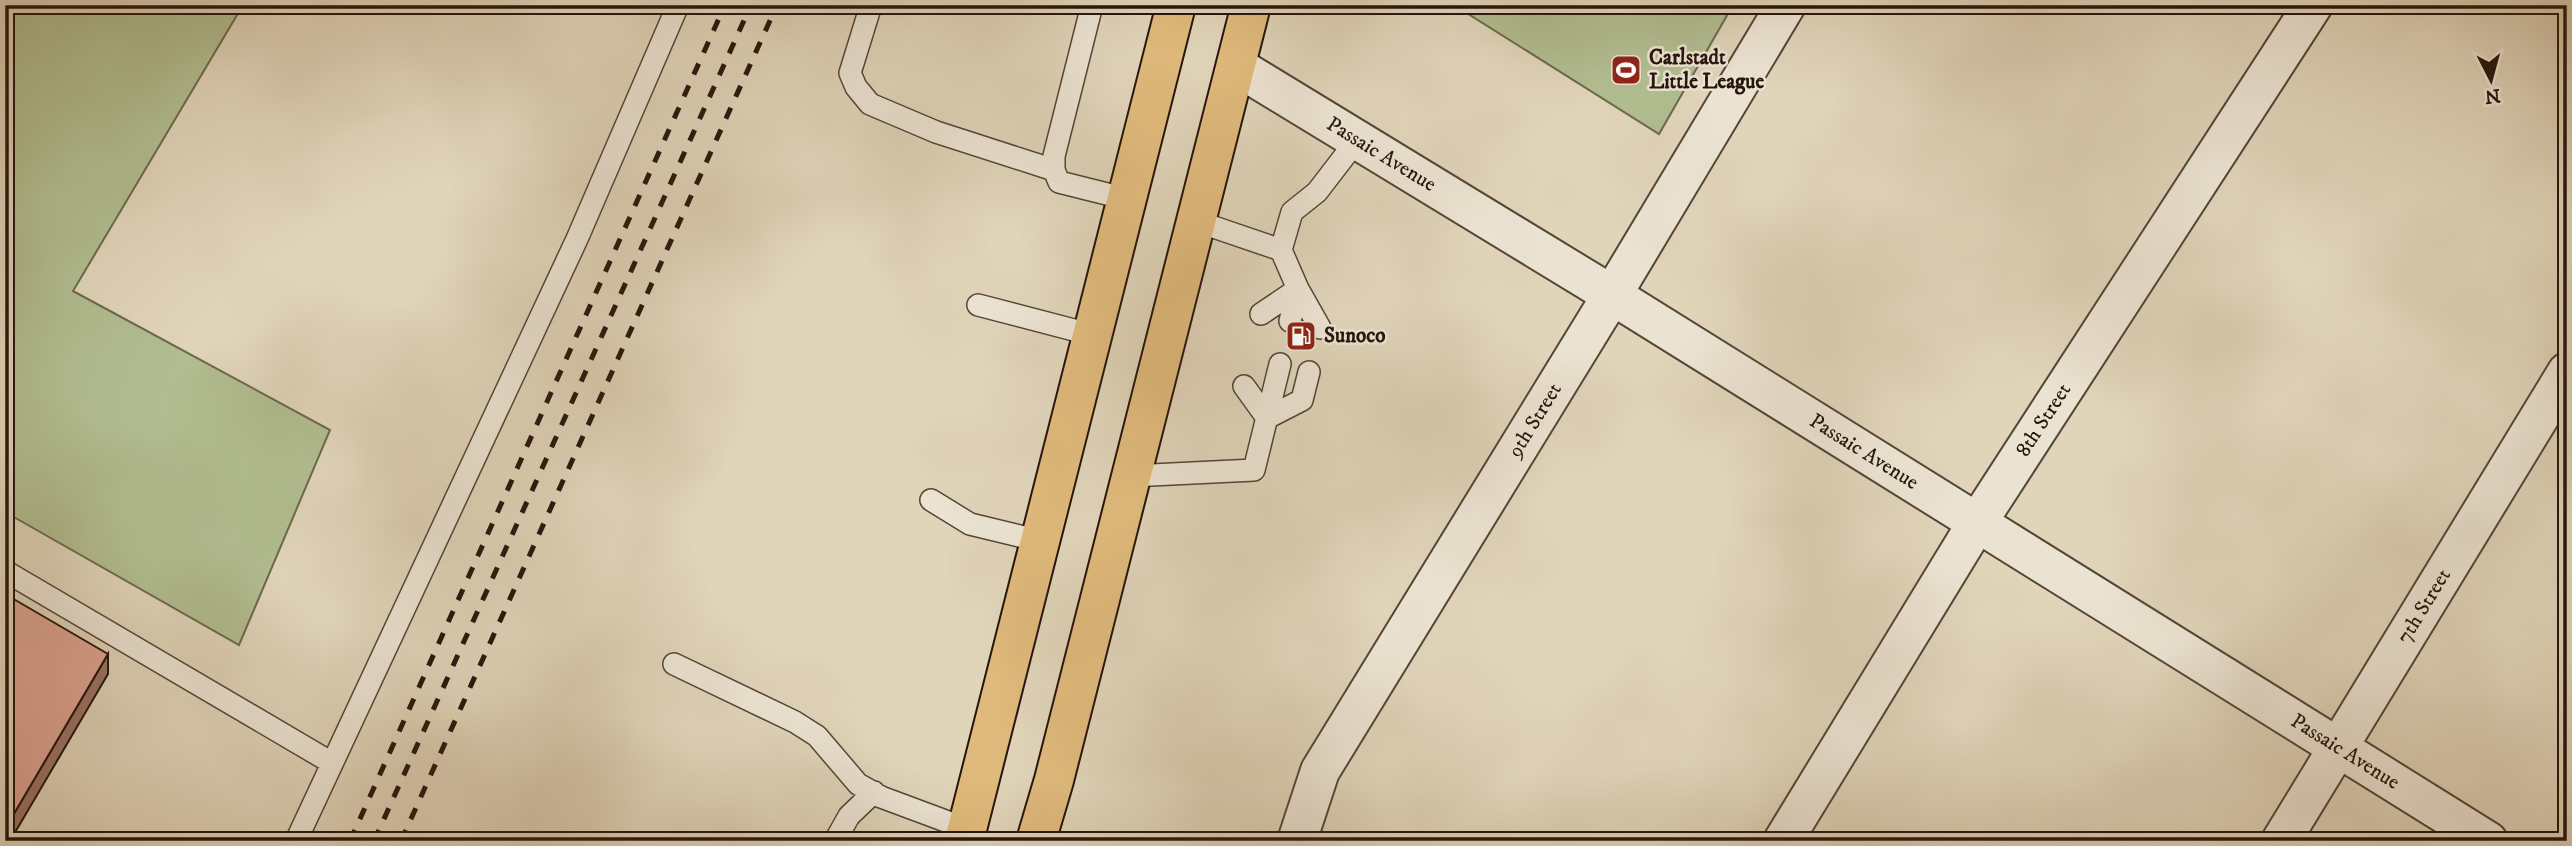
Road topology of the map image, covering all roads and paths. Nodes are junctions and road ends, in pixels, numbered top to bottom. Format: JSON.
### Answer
{"nodes":[{"id":1,"x":678,"y":5,"type":"edge"},
{"id":2,"x":872,"y":5,"type":"edge"},
{"id":3,"x":1093,"y":5,"type":"edge"},
{"id":4,"x":1176,"y":5,"type":"edge"},
{"id":5,"x":1251,"y":5,"type":"edge"},
{"id":6,"x":1786,"y":5,"type":"edge"},
{"id":7,"x":2313,"y":5,"type":"edge"},
{"id":8,"x":1236,"y":66,"type":"junction"},
{"id":9,"x":1357,"y":140,"type":"junction"},
{"id":10,"x":1054,"y":170,"type":"junction"},
{"id":11,"x":1127,"y":199,"type":"junction"},
{"id":12,"x":1196,"y":221,"type":"junction"},
{"id":13,"x":1281,"y":250,"type":"junction"},
{"id":14,"x":1298,"y":289,"type":"junction"},
{"id":15,"x":1612,"y":295,"type":"junction"},
{"id":16,"x":978,"y":304,"type":"dead end"},
{"id":17,"x":1261,"y":314,"type":"dead end"},
{"id":18,"x":1290,"y":321,"type":"dead end"},
{"id":19,"x":1320,"y":328,"type":"dead end"},
{"id":20,"x":1093,"y":335,"type":"junction"},
{"id":21,"x":1280,"y":364,"type":"dead end"},
{"id":22,"x":1309,"y":372,"type":"dead end"},
{"id":23,"x":2567,"y":372,"type":"edge"},
{"id":24,"x":1244,"y":386,"type":"dead end"},
{"id":25,"x":1267,"y":418,"type":"junction"},
{"id":26,"x":1131,"y":477,"type":"junction"},
{"id":27,"x":930,"y":500,"type":"dead end"},
{"id":28,"x":1977,"y":523,"type":"junction"},
{"id":29,"x":1040,"y":541,"type":"junction"},
{"id":30,"x":5,"y":571,"type":"edge"},
{"id":31,"x":674,"y":664,"type":"dead end"},
{"id":32,"x":2338,"y":747,"type":"junction"},
{"id":33,"x":332,"y":763,"type":"junction"},
{"id":34,"x":874,"y":792,"type":"junction"},
{"id":35,"x":966,"y":835,"type":"edge"},
{"id":36,"x":296,"y":841,"type":"edge"},
{"id":37,"x":835,"y":841,"type":"edge"},
{"id":38,"x":1036,"y":841,"type":"edge"},
{"id":39,"x":1297,"y":841,"type":"edge"},
{"id":40,"x":1783,"y":841,"type":"edge"},
{"id":41,"x":2281,"y":841,"type":"edge"},
{"id":42,"x":2488,"y":841,"type":"edge"}],
"edges":[{"from":1,"to":33,"type":"lane"},
{"from":2,"to":10,"type":"lane"},
{"from":3,"to":10,"type":"lane"},
{"from":4,"to":11,"type":"highway"},
{"from":5,"to":8,"type":"highway"},
{"from":6,"to":15,"type":"street","name":"9th Street"},
{"from":7,"to":28,"type":"street","name":"8th Street"},
{"from":8,"to":9,"type":"street","name":"Passaic Avenue"},
{"from":8,"to":12,"type":"highway"},
{"from":9,"to":13,"type":"lane"},
{"from":9,"to":15,"type":"street","name":"Passaic Avenue"},
{"from":10,"to":11,"type":"lane"},
{"from":11,"to":20,"type":"highway"},
{"from":12,"to":13,"type":"lane"},
{"from":12,"to":26,"type":"highway"},
{"from":13,"to":14,"type":"lane"},
{"from":14,"to":17,"type":"lane"},
{"from":14,"to":18,"type":"lane"},
{"from":14,"to":19,"type":"lane"},
{"from":15,"to":28,"type":"street","name":"Passaic Avenue"},
{"from":15,"to":39,"type":"street","name":"9th Street"},
{"from":16,"to":20,"type":"lane"},
{"from":20,"to":29,"type":"highway"},
{"from":21,"to":25,"type":"lane"},
{"from":22,"to":25,"type":"lane"},
{"from":23,"to":32,"type":"street","name":"7th Street"},
{"from":24,"to":25,"type":"lane"},
{"from":25,"to":26,"type":"lane"},
{"from":26,"to":38,"type":"highway"},
{"from":27,"to":29,"type":"lane"},
{"from":28,"to":32,"type":"street","name":"Passaic Avenue"},
{"from":28,"to":40,"type":"street","name":"8th Street"},
{"from":29,"to":35,"type":"highway"},
{"from":30,"to":33,"type":"lane"},
{"from":31,"to":34,"type":"lane"},
{"from":32,"to":41,"type":"street","name":"7th Street"},
{"from":32,"to":42,"type":"street","name":"Passaic Avenue"},
{"from":33,"to":36,"type":"lane"},
{"from":34,"to":35,"type":"lane"},
{"from":34,"to":37,"type":"lane"}]}
